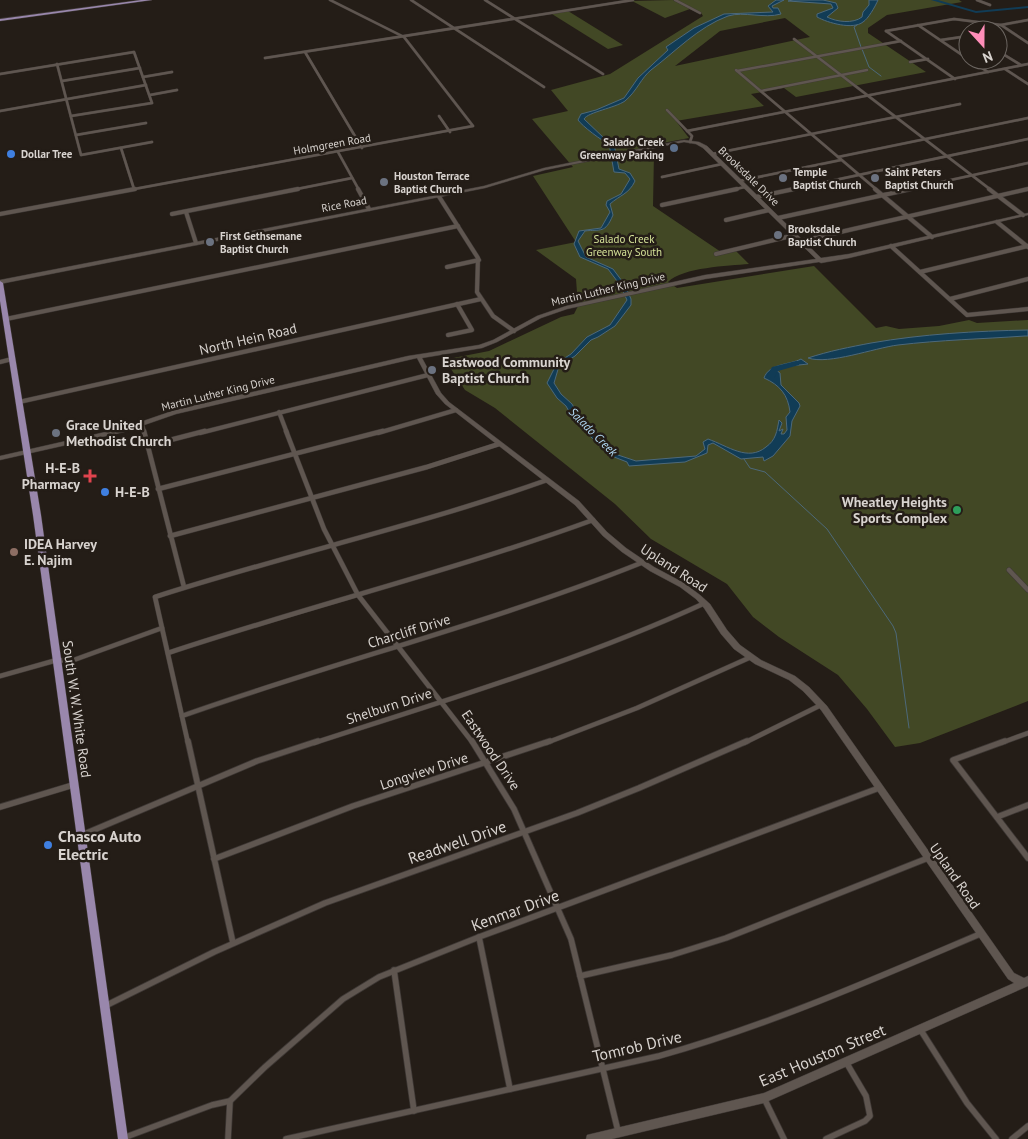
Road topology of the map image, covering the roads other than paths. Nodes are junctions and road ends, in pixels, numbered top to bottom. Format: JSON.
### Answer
{"nodes":[{"id":1,"x":150,"y":0,"type":"edge"},
{"id":2,"x":330,"y":0,"type":"edge"},
{"id":3,"x":411,"y":0,"type":"edge"},
{"id":4,"x":485,"y":0,"type":"edge"},
{"id":5,"x":633,"y":0,"type":"edge"},
{"id":6,"x":675,"y":0,"type":"edge"},
{"id":7,"x":976,"y":0,"type":"edge"},
{"id":8,"x":990,"y":5,"type":"dead end"},
{"id":9,"x":700,"y":13,"type":"dead end"},
{"id":10,"x":515,"y":19,"type":"junction"},
{"id":11,"x":0,"y":20,"type":"edge"},
{"id":12,"x":964,"y":20,"type":"edge"},
{"id":13,"x":1028,"y":20,"type":"edge"},
{"id":14,"x":1008,"y":24,"type":"edge"},
{"id":15,"x":918,"y":25,"type":"junction"},
{"id":16,"x":454,"y":28,"type":"junction"},
{"id":17,"x":1008,"y":30,"type":"edge"},
{"id":18,"x":404,"y":37,"type":"junction"},
{"id":19,"x":958,"y":37,"type":"edge"},
{"id":20,"x":794,"y":39,"type":"dead end"},
{"id":21,"x":941,"y":40,"type":"junction"},
{"id":22,"x":901,"y":41,"type":"junction"},
{"id":23,"x":1028,"y":43,"type":"edge"},
{"id":24,"x":305,"y":52,"type":"junction"},
{"id":25,"x":958,"y":52,"type":"edge"},
{"id":26,"x":816,"y":56,"type":"junction"},
{"id":27,"x":1008,"y":57,"type":"edge"},
{"id":28,"x":265,"y":58,"type":"dead end"},
{"id":29,"x":928,"y":59,"type":"junction"},
{"id":30,"x":910,"y":62,"type":"dead end"},
{"id":31,"x":57,"y":64,"type":"junction"},
{"id":32,"x":1028,"y":64,"type":"edge"},
{"id":33,"x":1021,"y":66,"type":"junction"},
{"id":34,"x":140,"y":68,"type":"junction"},
{"id":35,"x":1008,"y":68,"type":"edge"},
{"id":36,"x":867,"y":70,"type":"dead end"},
{"id":37,"x":985,"y":70,"type":"edge"},
{"id":38,"x":999,"y":70,"type":"edge"},
{"id":39,"x":1007,"y":70,"type":"edge"},
{"id":40,"x":172,"y":72,"type":"dead end"},
{"id":41,"x":988,"y":72,"type":"junction"},
{"id":42,"x":0,"y":74,"type":"edge"},
{"id":43,"x":602,"y":74,"type":"dead end"},
{"id":44,"x":840,"y":75,"type":"junction"},
{"id":45,"x":143,"y":77,"type":"junction"},
{"id":46,"x":955,"y":78,"type":"junction"},
{"id":47,"x":62,"y":81,"type":"junction"},
{"id":48,"x":1028,"y":84,"type":"edge"},
{"id":49,"x":146,"y":85,"type":"junction"},
{"id":50,"x":544,"y":87,"type":"dead end"},
{"id":51,"x":177,"y":90,"type":"dead end"},
{"id":52,"x":761,"y":91,"type":"junction"},
{"id":53,"x":150,"y":95,"type":"junction"},
{"id":54,"x":867,"y":96,"type":"junction"},
{"id":55,"x":66,"y":98,"type":"junction"},
{"id":56,"x":960,"y":104,"type":"dead end"},
{"id":57,"x":667,"y":110,"type":"dead end"},
{"id":58,"x":0,"y":111,"type":"edge"},
{"id":59,"x":785,"y":112,"type":"junction"},
{"id":60,"x":71,"y":116,"type":"junction"},
{"id":61,"x":439,"y":116,"type":"dead end"},
{"id":62,"x":894,"y":117,"type":"junction"},
{"id":63,"x":1028,"y":118,"type":"edge"},
{"id":64,"x":146,"y":123,"type":"dead end"},
{"id":65,"x":687,"y":131,"type":"junction"},
{"id":66,"x":450,"y":132,"type":"junction"},
{"id":67,"x":811,"y":134,"type":"junction"},
{"id":68,"x":76,"y":135,"type":"junction"},
{"id":69,"x":924,"y":139,"type":"junction"},
{"id":70,"x":1028,"y":139,"type":"edge"},
{"id":71,"x":152,"y":142,"type":"dead end"},
{"id":72,"x":690,"y":142,"type":"junction"},
{"id":73,"x":121,"y":148,"type":"junction"},
{"id":74,"x":362,"y":148,"type":"junction"},
{"id":75,"x":338,"y":152,"type":"junction"},
{"id":76,"x":712,"y":154,"type":"junction"},
{"id":77,"x":946,"y":156,"type":"junction"},
{"id":78,"x":840,"y":158,"type":"junction"},
{"id":79,"x":1028,"y":163,"type":"edge"},
{"id":80,"x":722,"y":164,"type":"junction"},
{"id":81,"x":859,"y":175,"type":"junction"},
{"id":82,"x":971,"y":176,"type":"junction"},
{"id":83,"x":662,"y":177,"type":"dead end"},
{"id":84,"x":352,"y":178,"type":"junction"},
{"id":85,"x":739,"y":181,"type":"junction"},
{"id":86,"x":745,"y":186,"type":"junction"},
{"id":87,"x":1028,"y":189,"type":"edge"},
{"id":88,"x":134,"y":190,"type":"junction"},
{"id":89,"x":438,"y":195,"type":"junction"},
{"id":90,"x":883,"y":195,"type":"junction"},
{"id":91,"x":998,"y":196,"type":"junction"},
{"id":92,"x":756,"y":197,"type":"junction"},
{"id":93,"x":662,"y":205,"type":"dead end"},
{"id":94,"x":369,"y":209,"type":"junction"},
{"id":95,"x":770,"y":210,"type":"junction"},
{"id":96,"x":186,"y":212,"type":"junction"},
{"id":97,"x":0,"y":214,"type":"edge"},
{"id":98,"x":172,"y":214,"type":"dead end"},
{"id":99,"x":1026,"y":215,"type":"edge"},
{"id":100,"x":908,"y":216,"type":"junction"},
{"id":101,"x":778,"y":218,"type":"junction"},
{"id":102,"x":726,"y":220,"type":"dead end"},
{"id":103,"x":997,"y":222,"type":"junction"},
{"id":104,"x":458,"y":226,"type":"junction"},
{"id":105,"x":795,"y":235,"type":"junction"},
{"id":106,"x":932,"y":237,"type":"junction"},
{"id":107,"x":801,"y":240,"type":"junction"},
{"id":108,"x":196,"y":243,"type":"junction"},
{"id":109,"x":891,"y":246,"type":"junction"},
{"id":110,"x":1028,"y":246,"type":"edge"},
{"id":111,"x":716,"y":254,"type":"dead end"},
{"id":112,"x":479,"y":260,"type":"junction"},
{"id":113,"x":821,"y":261,"type":"junction"},
{"id":114,"x":447,"y":267,"type":"dead end"},
{"id":115,"x":920,"y":272,"type":"junction"},
{"id":116,"x":1028,"y":279,"type":"edge"},
{"id":117,"x":0,"y":283,"type":"edge"},
{"id":118,"x":481,"y":299,"type":"junction"},
{"id":119,"x":950,"y":299,"type":"junction"},
{"id":120,"x":457,"y":304,"type":"junction"},
{"id":121,"x":1028,"y":309,"type":"edge"},
{"id":122,"x":6,"y":318,"type":"junction"},
{"id":123,"x":514,"y":331,"type":"junction"},
{"id":124,"x":448,"y":335,"type":"dead end"},
{"id":125,"x":418,"y":356,"type":"junction"},
{"id":126,"x":12,"y":359,"type":"junction"},
{"id":127,"x":0,"y":362,"type":"edge"},
{"id":128,"x":428,"y":375,"type":"junction"},
{"id":129,"x":19,"y":402,"type":"junction"},
{"id":130,"x":456,"y":410,"type":"junction"},
{"id":131,"x":279,"y":412,"type":"junction"},
{"id":132,"x":142,"y":424,"type":"junction"},
{"id":133,"x":500,"y":444,"type":"junction"},
{"id":134,"x":147,"y":446,"type":"junction"},
{"id":135,"x":27,"y":452,"type":"junction"},
{"id":136,"x":295,"y":453,"type":"junction"},
{"id":137,"x":0,"y":458,"type":"edge"},
{"id":138,"x":547,"y":480,"type":"junction"},
{"id":139,"x":158,"y":489,"type":"junction"},
{"id":140,"x":312,"y":497,"type":"junction"},
{"id":141,"x":593,"y":520,"type":"junction"},
{"id":142,"x":170,"y":536,"type":"junction"},
{"id":143,"x":330,"y":546,"type":"junction"},
{"id":144,"x":641,"y":563,"type":"junction"},
{"id":145,"x":1009,"y":570,"type":"dead end"},
{"id":146,"x":184,"y":587,"type":"junction"},
{"id":147,"x":1028,"y":590,"type":"edge"},
{"id":148,"x":358,"y":596,"type":"junction"},
{"id":149,"x":705,"y":603,"type":"junction"},
{"id":150,"x":162,"y":628,"type":"junction"},
{"id":151,"x":397,"y":646,"type":"junction"},
{"id":152,"x":168,"y":653,"type":"junction"},
{"id":153,"x":751,"y":657,"type":"junction"},
{"id":154,"x":57,"y":660,"type":"junction"},
{"id":155,"x":0,"y":676,"type":"edge"},
{"id":156,"x":441,"y":702,"type":"junction"},
{"id":157,"x":821,"y":705,"type":"junction"},
{"id":158,"x":182,"y":716,"type":"junction"},
{"id":159,"x":1028,"y":732,"type":"edge"},
{"id":160,"x":487,"y":762,"type":"junction"},
{"id":161,"x":197,"y":784,"type":"junction"},
{"id":162,"x":73,"y":785,"type":"junction"},
{"id":163,"x":879,"y":788,"type":"junction"},
{"id":164,"x":1028,"y":805,"type":"edge"},
{"id":165,"x":0,"y":807,"type":"edge"},
{"id":166,"x":997,"y":817,"type":"junction"},
{"id":167,"x":525,"y":832,"type":"junction"},
{"id":168,"x":81,"y":836,"type":"junction"},
{"id":169,"x":928,"y":858,"type":"junction"},
{"id":170,"x":1028,"y":858,"type":"edge"},
{"id":171,"x":214,"y":859,"type":"junction"},
{"id":172,"x":558,"y":908,"type":"junction"},
{"id":173,"x":980,"y":934,"type":"junction"},
{"id":174,"x":479,"y":938,"type":"junction"},
{"id":175,"x":233,"y":943,"type":"junction"},
{"id":176,"x":394,"y":970,"type":"junction"},
{"id":177,"x":580,"y":976,"type":"junction"},
{"id":178,"x":1026,"y":984,"type":"edge"},
{"id":179,"x":104,"y":1007,"type":"junction"},
{"id":180,"x":920,"y":1029,"type":"junction"},
{"id":181,"x":846,"y":1062,"type":"junction"},
{"id":182,"x":602,"y":1068,"type":"junction"},
{"id":183,"x":510,"y":1089,"type":"junction"},
{"id":184,"x":764,"y":1098,"type":"junction"},
{"id":185,"x":230,"y":1101,"type":"junction"},
{"id":186,"x":414,"y":1111,"type":"junction"},
{"id":187,"x":1028,"y":1126,"type":"edge"},
{"id":188,"x":618,"y":1133,"type":"junction"},
{"id":189,"x":123,"y":1139,"type":"edge"},
{"id":190,"x":228,"y":1139,"type":"edge"},
{"id":191,"x":286,"y":1139,"type":"edge"},
{"id":192,"x":591,"y":1139,"type":"edge"},
{"id":193,"x":784,"y":1139,"type":"edge"},
{"id":194,"x":826,"y":1139,"type":"edge"},
{"id":195,"x":996,"y":1139,"type":"edge"},
{"id":196,"x":1012,"y":1139,"type":"edge"}],
"edges":[{"from":1,"to":11,"type":"main road"},
{"from":2,"to":18,"type":"street","name":"Holmgreen Road"},
{"from":3,"to":16,"type":"street"},
{"from":4,"to":10,"type":"street"},
{"from":5,"to":10,"type":"street"},
{"from":6,"to":9,"type":"street"},
{"from":7,"to":8,"type":"street"},
{"from":10,"to":16,"type":"street"},
{"from":10,"to":43,"type":"street"},
{"from":12,"to":15,"type":"street"},
{"from":13,"to":14,"type":"street"},
{"from":15,"to":21,"type":"street"},
{"from":15,"to":22,"type":"street"},
{"from":16,"to":18,"type":"street"},
{"from":16,"to":50,"type":"street"},
{"from":17,"to":23,"type":"street"},
{"from":18,"to":24,"type":"street"},
{"from":18,"to":66,"type":"street","name":"Holmgreen Road"},
{"from":19,"to":21,"type":"street"},
{"from":20,"to":26,"type":"street"},
{"from":21,"to":25,"type":"street"},
{"from":22,"to":26,"type":"street"},
{"from":22,"to":29,"type":"street"},
{"from":24,"to":28,"type":"street"},
{"from":24,"to":74,"type":"street"},
{"from":26,"to":44,"type":"street"},
{"from":26,"to":52,"type":"street"},
{"from":27,"to":33,"type":"street"},
{"from":29,"to":30,"type":"street"},
{"from":29,"to":46,"type":"street"},
{"from":31,"to":34,"type":"street"},
{"from":31,"to":42,"type":"street"},
{"from":31,"to":47,"type":"street"},
{"from":32,"to":33,"type":"street"},
{"from":33,"to":35,"type":"street"},
{"from":34,"to":45,"type":"street"},
{"from":34,"to":47,"type":"street"},
{"from":36,"to":44,"type":"street"},
{"from":37,"to":41,"type":"street"},
{"from":38,"to":41,"type":"street"},
{"from":39,"to":48,"type":"street"},
{"from":40,"to":45,"type":"street"},
{"from":41,"to":46,"type":"street"},
{"from":44,"to":52,"type":"street"},
{"from":44,"to":54,"type":"street"},
{"from":45,"to":49,"type":"street"},
{"from":46,"to":54,"type":"street"},
{"from":47,"to":55,"type":"street"},
{"from":49,"to":53,"type":"street"},
{"from":49,"to":55,"type":"street"},
{"from":51,"to":53,"type":"street"},
{"from":52,"to":59,"type":"street"},
{"from":53,"to":60,"type":"street"},
{"from":54,"to":59,"type":"street"},
{"from":54,"to":62,"type":"street"},
{"from":55,"to":58,"type":"street"},
{"from":55,"to":60,"type":"street"},
{"from":56,"to":62,"type":"street"},
{"from":57,"to":65,"type":"street"},
{"from":59,"to":65,"type":"street"},
{"from":59,"to":67,"type":"street"},
{"from":60,"to":68,"type":"street"},
{"from":61,"to":66,"type":"street"},
{"from":62,"to":67,"type":"street"},
{"from":62,"to":69,"type":"street"},
{"from":63,"to":69,"type":"street"},
{"from":64,"to":68,"type":"street"},
{"from":65,"to":72,"type":"street"},
{"from":66,"to":74,"type":"street","name":"Holmgreen Road"},
{"from":67,"to":76,"type":"street"},
{"from":67,"to":78,"type":"street"},
{"from":68,"to":73,"type":"street"},
{"from":69,"to":77,"type":"street"},
{"from":69,"to":78,"type":"street"},
{"from":70,"to":77,"type":"street"},
{"from":71,"to":73,"type":"street"},
{"from":72,"to":76,"type":"street","name":"Brooksdale Drive"},
{"from":72,"to":89,"type":"street","name":"Rice Road"},
{"from":73,"to":88,"type":"street"},
{"from":74,"to":75,"type":"street","name":"Holmgreen Road"},
{"from":75,"to":84,"type":"street"},
{"from":75,"to":88,"type":"street","name":"Holmgreen Road"},
{"from":76,"to":80,"type":"street","name":"Brooksdale Drive"},
{"from":77,"to":81,"type":"street"},
{"from":77,"to":82,"type":"street"},
{"from":78,"to":81,"type":"street"},
{"from":78,"to":85,"type":"street"},
{"from":79,"to":82,"type":"street"},
{"from":80,"to":83,"type":"street"},
{"from":80,"to":85,"type":"street","name":"Brooksdale Drive"},
{"from":81,"to":90,"type":"street"},
{"from":81,"to":92,"type":"street"},
{"from":82,"to":90,"type":"street"},
{"from":82,"to":91,"type":"street"},
{"from":84,"to":94,"type":"street"},
{"from":84,"to":96,"type":"street"},
{"from":85,"to":86,"type":"street","name":"Brooksdale Drive"},
{"from":86,"to":92,"type":"street","name":"Brooksdale Drive"},
{"from":86,"to":93,"type":"street"},
{"from":87,"to":91,"type":"street"},
{"from":88,"to":97,"type":"street","name":"Holmgreen Road"},
{"from":89,"to":94,"type":"street","name":"Rice Road"},
{"from":89,"to":104,"type":"street"},
{"from":90,"to":100,"type":"street"},
{"from":90,"to":101,"type":"street"},
{"from":91,"to":99,"type":"street"},
{"from":91,"to":100,"type":"street"},
{"from":92,"to":95,"type":"street","name":"Brooksdale Drive"},
{"from":94,"to":108,"type":"street","name":"Rice Road"},
{"from":95,"to":101,"type":"street","name":"Brooksdale Drive"},
{"from":95,"to":102,"type":"street"},
{"from":96,"to":98,"type":"street"},
{"from":96,"to":108,"type":"street"},
{"from":99,"to":103,"type":"street","name":"Martin Luther King Drive"},
{"from":100,"to":106,"type":"street"},
{"from":100,"to":107,"type":"street"},
{"from":101,"to":105,"type":"street","name":"Brooksdale Drive"},
{"from":103,"to":106,"type":"street","name":"Martin Luther King Drive"},
{"from":103,"to":110,"type":"street"},
{"from":104,"to":112,"type":"street"},
{"from":104,"to":122,"type":"street"},
{"from":105,"to":107,"type":"street","name":"Brooksdale Drive"},
{"from":105,"to":111,"type":"street"},
{"from":106,"to":109,"type":"street","name":"Martin Luther King Drive"},
{"from":107,"to":113,"type":"street","name":"Brooksdale Drive"},
{"from":108,"to":117,"type":"street","name":"Rice Road"},
{"from":109,"to":113,"type":"street","name":"Martin Luther King Drive"},
{"from":109,"to":115,"type":"street"},
{"from":110,"to":115,"type":"street"},
{"from":112,"to":114,"type":"street"},
{"from":112,"to":118,"type":"street"},
{"from":113,"to":123,"type":"street","name":"Martin Luther King Drive"},
{"from":115,"to":119,"type":"street"},
{"from":116,"to":119,"type":"street"},
{"from":117,"to":122,"type":"main road","name":"South W. W. White Road"},
{"from":118,"to":120,"type":"street","name":"North Hein Road"},
{"from":118,"to":123,"type":"street"},
{"from":119,"to":121,"type":"street"},
{"from":120,"to":124,"type":"street"},
{"from":120,"to":129,"type":"street","name":"North Hein Road"},
{"from":122,"to":126,"type":"main road","name":"South W. W. White Road"},
{"from":123,"to":125,"type":"street","name":"Martin Luther King Drive"},
{"from":125,"to":128,"type":"street","name":"Upland Road"},
{"from":125,"to":132,"type":"street","name":"Martin Luther King Drive"},
{"from":126,"to":127,"type":"street"},
{"from":126,"to":129,"type":"main road","name":"South W. W. White Road"},
{"from":128,"to":130,"type":"street","name":"Upland Road"},
{"from":128,"to":131,"type":"street"},
{"from":129,"to":135,"type":"main road","name":"South W. W. White Road"},
{"from":130,"to":133,"type":"street","name":"Upland Road"},
{"from":130,"to":136,"type":"street"},
{"from":131,"to":134,"type":"street"},
{"from":131,"to":136,"type":"street","name":"Eastwood Drive"},
{"from":132,"to":134,"type":"street"},
{"from":132,"to":135,"type":"street","name":"Martin Luther King Drive"},
{"from":133,"to":138,"type":"street","name":"Upland Road"},
{"from":133,"to":140,"type":"street"},
{"from":134,"to":139,"type":"street"},
{"from":135,"to":137,"type":"street","name":"Martin Luther King Drive"},
{"from":135,"to":154,"type":"main road","name":"South W. W. White Road"},
{"from":136,"to":139,"type":"street"},
{"from":136,"to":140,"type":"street","name":"Eastwood Drive"},
{"from":138,"to":141,"type":"street","name":"Upland Road"},
{"from":138,"to":143,"type":"street"},
{"from":139,"to":142,"type":"street"},
{"from":140,"to":142,"type":"street"},
{"from":140,"to":143,"type":"street","name":"Eastwood Drive"},
{"from":141,"to":144,"type":"street","name":"Upland Road"},
{"from":141,"to":148,"type":"street"},
{"from":142,"to":146,"type":"street"},
{"from":143,"to":146,"type":"street"},
{"from":143,"to":148,"type":"street","name":"Eastwood Drive"},
{"from":144,"to":149,"type":"street","name":"Upland Road"},
{"from":144,"to":151,"type":"street","name":"Charcliff Drive"},
{"from":145,"to":147,"type":"street"},
{"from":146,"to":150,"type":"street"},
{"from":148,"to":151,"type":"street","name":"Eastwood Drive"},
{"from":148,"to":152,"type":"street"},
{"from":149,"to":153,"type":"street","name":"Upland Road"},
{"from":149,"to":156,"type":"street","name":"Shelburn Drive"},
{"from":150,"to":152,"type":"street"},
{"from":150,"to":154,"type":"street"},
{"from":151,"to":156,"type":"street","name":"Eastwood Drive"},
{"from":151,"to":158,"type":"street","name":"Charcliff Drive"},
{"from":152,"to":158,"type":"street"},
{"from":153,"to":157,"type":"street","name":"Upland Road"},
{"from":153,"to":160,"type":"street","name":"Longview Drive"},
{"from":154,"to":155,"type":"street"},
{"from":154,"to":162,"type":"main road","name":"South W. W. White Road"},
{"from":156,"to":160,"type":"street","name":"Eastwood Drive"},
{"from":156,"to":161,"type":"street","name":"Shelburn Drive"},
{"from":157,"to":163,"type":"street","name":"Upland Road"},
{"from":157,"to":167,"type":"street","name":"Readwell Drive"},
{"from":158,"to":161,"type":"street"},
{"from":159,"to":166,"type":"street"},
{"from":160,"to":167,"type":"street","name":"Eastwood Drive"},
{"from":160,"to":171,"type":"street","name":"Longview Drive"},
{"from":161,"to":168,"type":"street","name":"Shelburn Drive"},
{"from":161,"to":171,"type":"street"},
{"from":162,"to":165,"type":"street"},
{"from":162,"to":168,"type":"main road","name":"South W. W. White Road"},
{"from":163,"to":169,"type":"street","name":"Upland Road"},
{"from":163,"to":172,"type":"street","name":"Kenmar Drive"},
{"from":164,"to":166,"type":"street"},
{"from":166,"to":170,"type":"street"},
{"from":167,"to":172,"type":"street","name":"Eastwood Drive"},
{"from":167,"to":175,"type":"street","name":"Readwell Drive"},
{"from":168,"to":179,"type":"main road","name":"South W. W. White Road"},
{"from":169,"to":173,"type":"street","name":"Upland Road"},
{"from":169,"to":177,"type":"street"},
{"from":171,"to":175,"type":"street"},
{"from":172,"to":174,"type":"street","name":"Kenmar Drive"},
{"from":172,"to":177,"type":"street","name":"Eastwood Drive"},
{"from":173,"to":178,"type":"street","name":"Upland Road"},
{"from":173,"to":182,"type":"street","name":"Tomrob Drive"},
{"from":174,"to":176,"type":"street","name":"Kenmar Drive"},
{"from":174,"to":183,"type":"street"},
{"from":175,"to":179,"type":"street","name":"Readwell Drive"},
{"from":176,"to":185,"type":"street","name":"Kenmar Drive"},
{"from":176,"to":186,"type":"street"},
{"from":177,"to":182,"type":"street","name":"Eastwood Drive"},
{"from":178,"to":180,"type":"street","name":"East Houston Street"},
{"from":179,"to":189,"type":"main road","name":"South W. W. White Road"},
{"from":180,"to":181,"type":"street","name":"East Houston Street"},
{"from":180,"to":195,"type":"street"},
{"from":181,"to":184,"type":"street","name":"East Houston Street"},
{"from":181,"to":194,"type":"street"},
{"from":182,"to":183,"type":"street","name":"Tomrob Drive"},
{"from":182,"to":188,"type":"street","name":"Eastwood Drive"},
{"from":183,"to":186,"type":"street","name":"Tomrob Drive"},
{"from":184,"to":188,"type":"street","name":"East Houston Street"},
{"from":184,"to":193,"type":"street"},
{"from":185,"to":189,"type":"street"},
{"from":185,"to":190,"type":"street"},
{"from":186,"to":191,"type":"street","name":"Tomrob Drive"},
{"from":187,"to":196,"type":"street"},
{"from":188,"to":192,"type":"street","name":"East Houston Street"}]}
